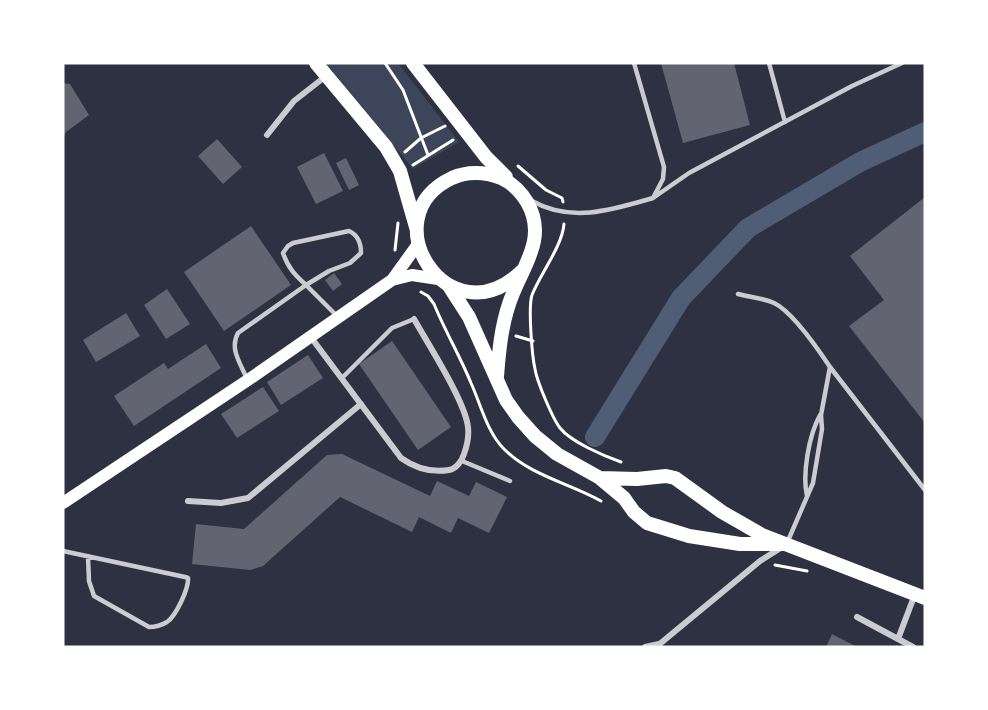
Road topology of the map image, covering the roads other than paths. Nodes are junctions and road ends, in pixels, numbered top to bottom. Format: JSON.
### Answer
{"nodes":[{"id":1,"x":316,"y":63,"type":"edge"},
{"id":2,"x":413,"y":63,"type":"edge"},
{"id":3,"x":634,"y":63,"type":"edge"},
{"id":4,"x":769,"y":63,"type":"edge"},
{"id":5,"x":902,"y":63,"type":"edge"},
{"id":6,"x":327,"y":76,"type":"junction"},
{"id":7,"x":785,"y":122,"type":"junction"},
{"id":8,"x":267,"y":135,"type":"dead end"},
{"id":9,"x":520,"y":192,"type":"junction"},
{"id":10,"x":652,"y":198,"type":"junction"},
{"id":11,"x":417,"y":237,"type":"junction"},
{"id":12,"x":522,"y":271,"type":"junction"},
{"id":13,"x":392,"y":280,"type":"junction"},
{"id":14,"x":444,"y":282,"type":"junction"},
{"id":15,"x":306,"y":285,"type":"junction"},
{"id":16,"x":738,"y":294,"type":"dead end"},
{"id":17,"x":337,"y":316,"type":"junction"},
{"id":18,"x":414,"y":319,"type":"joint"},
{"id":19,"x":310,"y":335,"type":"junction"},
{"id":20,"x":830,"y":367,"type":"junction"},
{"id":21,"x":497,"y":376,"type":"junction"},
{"id":22,"x":342,"y":378,"type":"junction"},
{"id":23,"x":248,"y":380,"type":"junction"},
{"id":24,"x":361,"y":404,"type":"junction"},
{"id":25,"x":820,"y":415,"type":"junction"},
{"id":26,"x":462,"y":460,"type":"junction"},
{"id":27,"x":600,"y":478,"type":"junction"},
{"id":28,"x":510,"y":481,"type":"dead end"},
{"id":29,"x":925,"y":490,"type":"edge"},
{"id":30,"x":807,"y":496,"type":"junction"},
{"id":31,"x":188,"y":501,"type":"dead end"},
{"id":32,"x":63,"y":503,"type":"edge"},
{"id":33,"x":786,"y":544,"type":"junction"},
{"id":34,"x":63,"y":551,"type":"edge"},
{"id":35,"x":88,"y":557,"type":"junction"},
{"id":36,"x":920,"y":596,"type":"edge"},
{"id":37,"x":857,"y":617,"type":"dead end"},
{"id":38,"x":898,"y":639,"type":"junction"},
{"id":39,"x":658,"y":645,"type":"edge"},
{"id":40,"x":645,"y":647,"type":"edge"},
{"id":41,"x":913,"y":647,"type":"edge"}],
"edges":[{"from":1,"to":6,"type":"main road"},
{"from":2,"to":9,"type":"main road"},
{"from":3,"to":10,"type":"lane"},
{"from":4,"to":7,"type":"lane"},
{"from":5,"to":7,"type":"lane"},
{"from":6,"to":8,"type":"street"},
{"from":6,"to":11,"type":"main road"},
{"from":7,"to":10,"type":"lane"},
{"from":9,"to":10,"type":"lane"},
{"from":9,"to":11,"type":"main road"},
{"from":9,"to":12,"type":"main road"},
{"from":11,"to":13,"type":"main road"},
{"from":11,"to":14,"type":"main road"},
{"from":12,"to":14,"type":"main road"},
{"from":12,"to":21,"type":"main road"},
{"from":13,"to":14,"type":"main road"},
{"from":13,"to":17,"type":"main road"},
{"from":14,"to":21,"type":"main road"},
{"from":15,"to":15,"type":"lane"},
{"from":15,"to":17,"type":"lane"},
{"from":15,"to":23,"type":"lane"},
{"from":16,"to":20,"type":"lane"},
{"from":17,"to":19,"type":"main road"},
{"from":18,"to":22,"type":"lane"},
{"from":18,"to":26,"type":"street"},
{"from":19,"to":22,"type":"street"},
{"from":19,"to":23,"type":"main road"},
{"from":20,"to":25,"type":"lane"},
{"from":20,"to":29,"type":"lane"},
{"from":21,"to":27,"type":"main road"},
{"from":22,"to":24,"type":"street"},
{"from":23,"to":32,"type":"main road"},
{"from":24,"to":26,"type":"street"},
{"from":24,"to":31,"type":"street"},
{"from":25,"to":30,"type":"lane"},
{"from":25,"to":30,"type":"lane"},
{"from":26,"to":28,"type":"lane"},
{"from":27,"to":33,"type":"main road"},
{"from":27,"to":33,"type":"main road"},
{"from":30,"to":33,"type":"lane"},
{"from":33,"to":36,"type":"main road"},
{"from":33,"to":39,"type":"street"},
{"from":34,"to":35,"type":"lane"},
{"from":35,"to":35,"type":"lane"},
{"from":36,"to":38,"type":"street"},
{"from":37,"to":38,"type":"street"},
{"from":38,"to":41,"type":"street"},
{"from":39,"to":40,"type":"street"}]}
